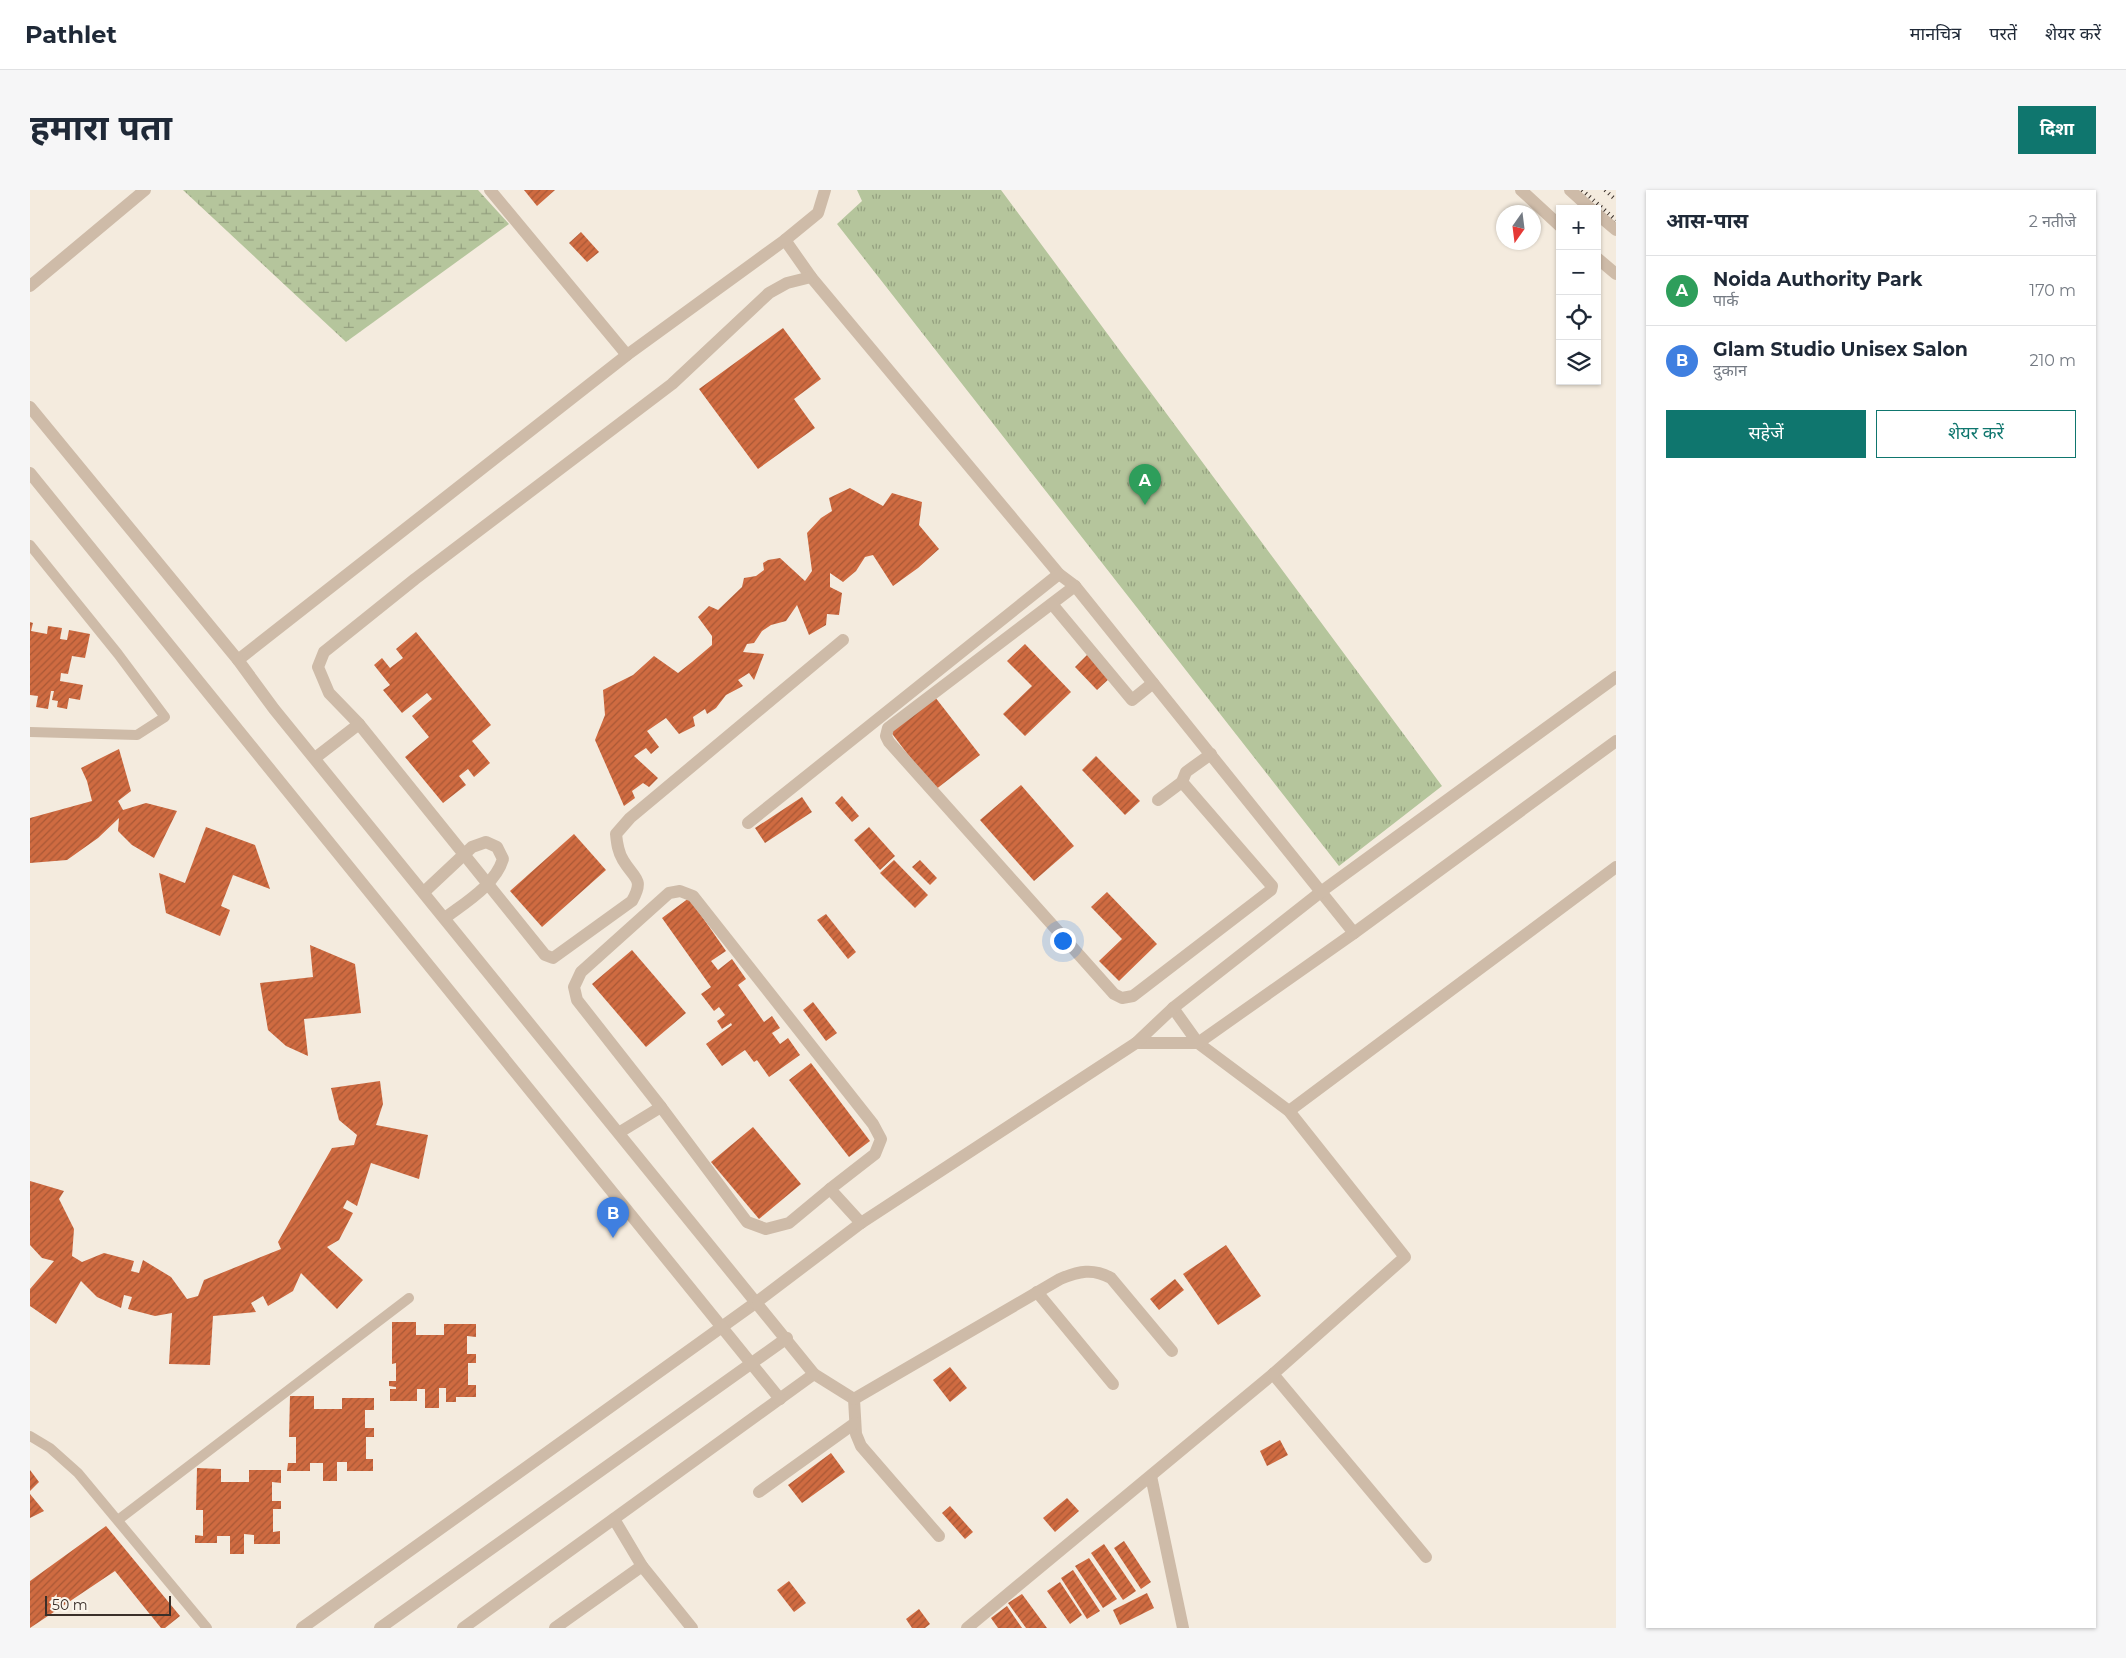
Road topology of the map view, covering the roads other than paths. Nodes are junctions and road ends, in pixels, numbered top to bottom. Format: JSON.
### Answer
{"nodes":[{"id":1,"x":145,"y":190,"type":"edge"},
{"id":2,"x":490,"y":190,"type":"edge"},
{"id":3,"x":825,"y":190,"type":"edge"},
{"id":4,"x":1521,"y":190,"type":"edge"},
{"id":5,"x":1570,"y":190,"type":"edge"},
{"id":6,"x":1587,"y":205,"type":"edge"},
{"id":7,"x":1601,"y":217,"type":"edge"},
{"id":8,"x":1556,"y":222,"type":"edge"},
{"id":9,"x":1616,"y":230,"type":"edge"},
{"id":10,"x":785,"y":240,"type":"junction"},
{"id":11,"x":1601,"y":261,"type":"edge"},
{"id":12,"x":1616,"y":274,"type":"edge"},
{"id":13,"x":811,"y":277,"type":"junction"},
{"id":14,"x":30,"y":286,"type":"edge"},
{"id":15,"x":627,"y":355,"type":"junction"},
{"id":16,"x":30,"y":408,"type":"edge"},
{"id":17,"x":30,"y":473,"type":"edge"},
{"id":18,"x":30,"y":545,"type":"edge"},
{"id":19,"x":1059,"y":574,"type":"junction"},
{"id":20,"x":1075,"y":586,"type":"junction"},
{"id":21,"x":1052,"y":604,"type":"junction"},
{"id":22,"x":843,"y":640,"type":"dead end"},
{"id":23,"x":238,"y":660,"type":"junction"},
{"id":24,"x":1616,"y":677,"type":"edge"},
{"id":25,"x":1153,"y":683,"type":"junction"},
{"id":26,"x":359,"y":724,"type":"junction"},
{"id":27,"x":30,"y":732,"type":"edge"},
{"id":28,"x":1616,"y":741,"type":"edge"},
{"id":29,"x":1211,"y":754,"type":"junction"},
{"id":30,"x":315,"y":758,"type":"junction"},
{"id":31,"x":1182,"y":782,"type":"junction"},
{"id":32,"x":1158,"y":800,"type":"dead end"},
{"id":33,"x":748,"y":823,"type":"dead end"},
{"id":34,"x":463,"y":853,"type":"junction"},
{"id":35,"x":1616,"y":867,"type":"edge"},
{"id":36,"x":488,"y":883,"type":"junction"},
{"id":37,"x":1322,"y":891,"type":"junction"},
{"id":38,"x":424,"y":892,"type":"junction"},
{"id":39,"x":445,"y":918,"type":"junction"},
{"id":40,"x":1354,"y":933,"type":"junction"},
{"id":41,"x":1174,"y":1008,"type":"junction"},
{"id":42,"x":1136,"y":1043,"type":"junction"},
{"id":43,"x":1198,"y":1043,"type":"junction"},
{"id":44,"x":661,"y":1108,"type":"junction"},
{"id":45,"x":1289,"y":1111,"type":"junction"},
{"id":46,"x":620,"y":1132,"type":"junction"},
{"id":47,"x":830,"y":1190,"type":"junction"},
{"id":48,"x":861,"y":1223,"type":"junction"},
{"id":49,"x":1038,"y":1292,"type":"junction"},
{"id":50,"x":409,"y":1298,"type":"dead end"},
{"id":51,"x":758,"y":1301,"type":"junction"},
{"id":52,"x":723,"y":1326,"type":"junction"},
{"id":53,"x":788,"y":1338,"type":"junction"},
{"id":54,"x":1172,"y":1351,"type":"dead end"},
{"id":55,"x":752,"y":1363,"type":"junction"},
{"id":56,"x":814,"y":1374,"type":"junction"},
{"id":57,"x":1273,"y":1374,"type":"junction"},
{"id":58,"x":1113,"y":1384,"type":"dead end"},
{"id":59,"x":780,"y":1398,"type":"junction"},
{"id":60,"x":854,"y":1399,"type":"junction"},
{"id":61,"x":855,"y":1423,"type":"junction"},
{"id":62,"x":30,"y":1436,"type":"edge"},
{"id":63,"x":1151,"y":1476,"type":"junction"},
{"id":64,"x":759,"y":1492,"type":"dead end"},
{"id":65,"x":614,"y":1519,"type":"junction"},
{"id":66,"x":118,"y":1520,"type":"junction"},
{"id":67,"x":939,"y":1536,"type":"dead end"},
{"id":68,"x":1426,"y":1557,"type":"dead end"},
{"id":69,"x":642,"y":1566,"type":"junction"},
{"id":70,"x":207,"y":1628,"type":"edge"},
{"id":71,"x":302,"y":1628,"type":"edge"},
{"id":72,"x":380,"y":1628,"type":"edge"},
{"id":73,"x":463,"y":1628,"type":"edge"},
{"id":74,"x":555,"y":1628,"type":"edge"},
{"id":75,"x":692,"y":1628,"type":"edge"},
{"id":76,"x":967,"y":1628,"type":"edge"},
{"id":77,"x":1183,"y":1628,"type":"edge"}],
"edges":[{"from":1,"to":14,"type":"street"},
{"from":2,"to":15,"type":"street"},
{"from":3,"to":10,"type":"street"},
{"from":4,"to":8,"type":"street"},
{"from":5,"to":6,"type":"street"},
{"from":7,"to":9,"type":"street"},
{"from":10,"to":13,"type":"street"},
{"from":10,"to":15,"type":"street"},
{"from":11,"to":12,"type":"street"},
{"from":13,"to":19,"type":"street"},
{"from":13,"to":26,"type":"street"},
{"from":15,"to":23,"type":"street"},
{"from":16,"to":23,"type":"street"},
{"from":17,"to":52,"type":"street"},
{"from":18,"to":27,"type":"lane"},
{"from":19,"to":20,"type":"street"},
{"from":19,"to":33,"type":"street"},
{"from":20,"to":21,"type":"street"},
{"from":20,"to":25,"type":"street"},
{"from":21,"to":25,"type":"street"},
{"from":21,"to":31,"type":"street"},
{"from":22,"to":36,"type":"street"},
{"from":23,"to":30,"type":"street"},
{"from":24,"to":37,"type":"street"},
{"from":25,"to":29,"type":"street"},
{"from":26,"to":30,"type":"street"},
{"from":26,"to":34,"type":"street"},
{"from":28,"to":40,"type":"street"},
{"from":29,"to":31,"type":"street"},
{"from":29,"to":37,"type":"street"},
{"from":30,"to":38,"type":"street"},
{"from":31,"to":32,"type":"street"},
{"from":34,"to":36,"type":"street"},
{"from":34,"to":36,"type":"street"},
{"from":34,"to":38,"type":"street"},
{"from":35,"to":45,"type":"street"},
{"from":36,"to":39,"type":"street"},
{"from":37,"to":40,"type":"street"},
{"from":37,"to":41,"type":"street"},
{"from":38,"to":39,"type":"street"},
{"from":39,"to":46,"type":"street"},
{"from":40,"to":43,"type":"street"},
{"from":41,"to":42,"type":"street"},
{"from":41,"to":43,"type":"street"},
{"from":42,"to":43,"type":"street"},
{"from":42,"to":48,"type":"street"},
{"from":43,"to":45,"type":"street"},
{"from":44,"to":46,"type":"street"},
{"from":44,"to":47,"type":"street"},
{"from":44,"to":47,"type":"street"},
{"from":45,"to":57,"type":"street"},
{"from":46,"to":51,"type":"street"},
{"from":47,"to":48,"type":"street"},
{"from":48,"to":51,"type":"street"},
{"from":49,"to":54,"type":"street"},
{"from":49,"to":58,"type":"street"},
{"from":49,"to":60,"type":"street"},
{"from":50,"to":66,"type":"lane"},
{"from":51,"to":52,"type":"street"},
{"from":51,"to":53,"type":"street"},
{"from":52,"to":55,"type":"street"},
{"from":52,"to":71,"type":"street"},
{"from":53,"to":55,"type":"street"},
{"from":53,"to":56,"type":"street"},
{"from":55,"to":59,"type":"street"},
{"from":55,"to":72,"type":"street"},
{"from":56,"to":59,"type":"street"},
{"from":56,"to":60,"type":"street"},
{"from":57,"to":63,"type":"street"},
{"from":57,"to":68,"type":"street"},
{"from":59,"to":65,"type":"street"},
{"from":60,"to":61,"type":"street"},
{"from":61,"to":64,"type":"street"},
{"from":61,"to":67,"type":"street"},
{"from":62,"to":66,"type":"lane"},
{"from":63,"to":76,"type":"street"},
{"from":63,"to":77,"type":"street"},
{"from":65,"to":69,"type":"street"},
{"from":65,"to":73,"type":"street"},
{"from":66,"to":70,"type":"lane"},
{"from":69,"to":74,"type":"street"},
{"from":69,"to":75,"type":"street"}]}
